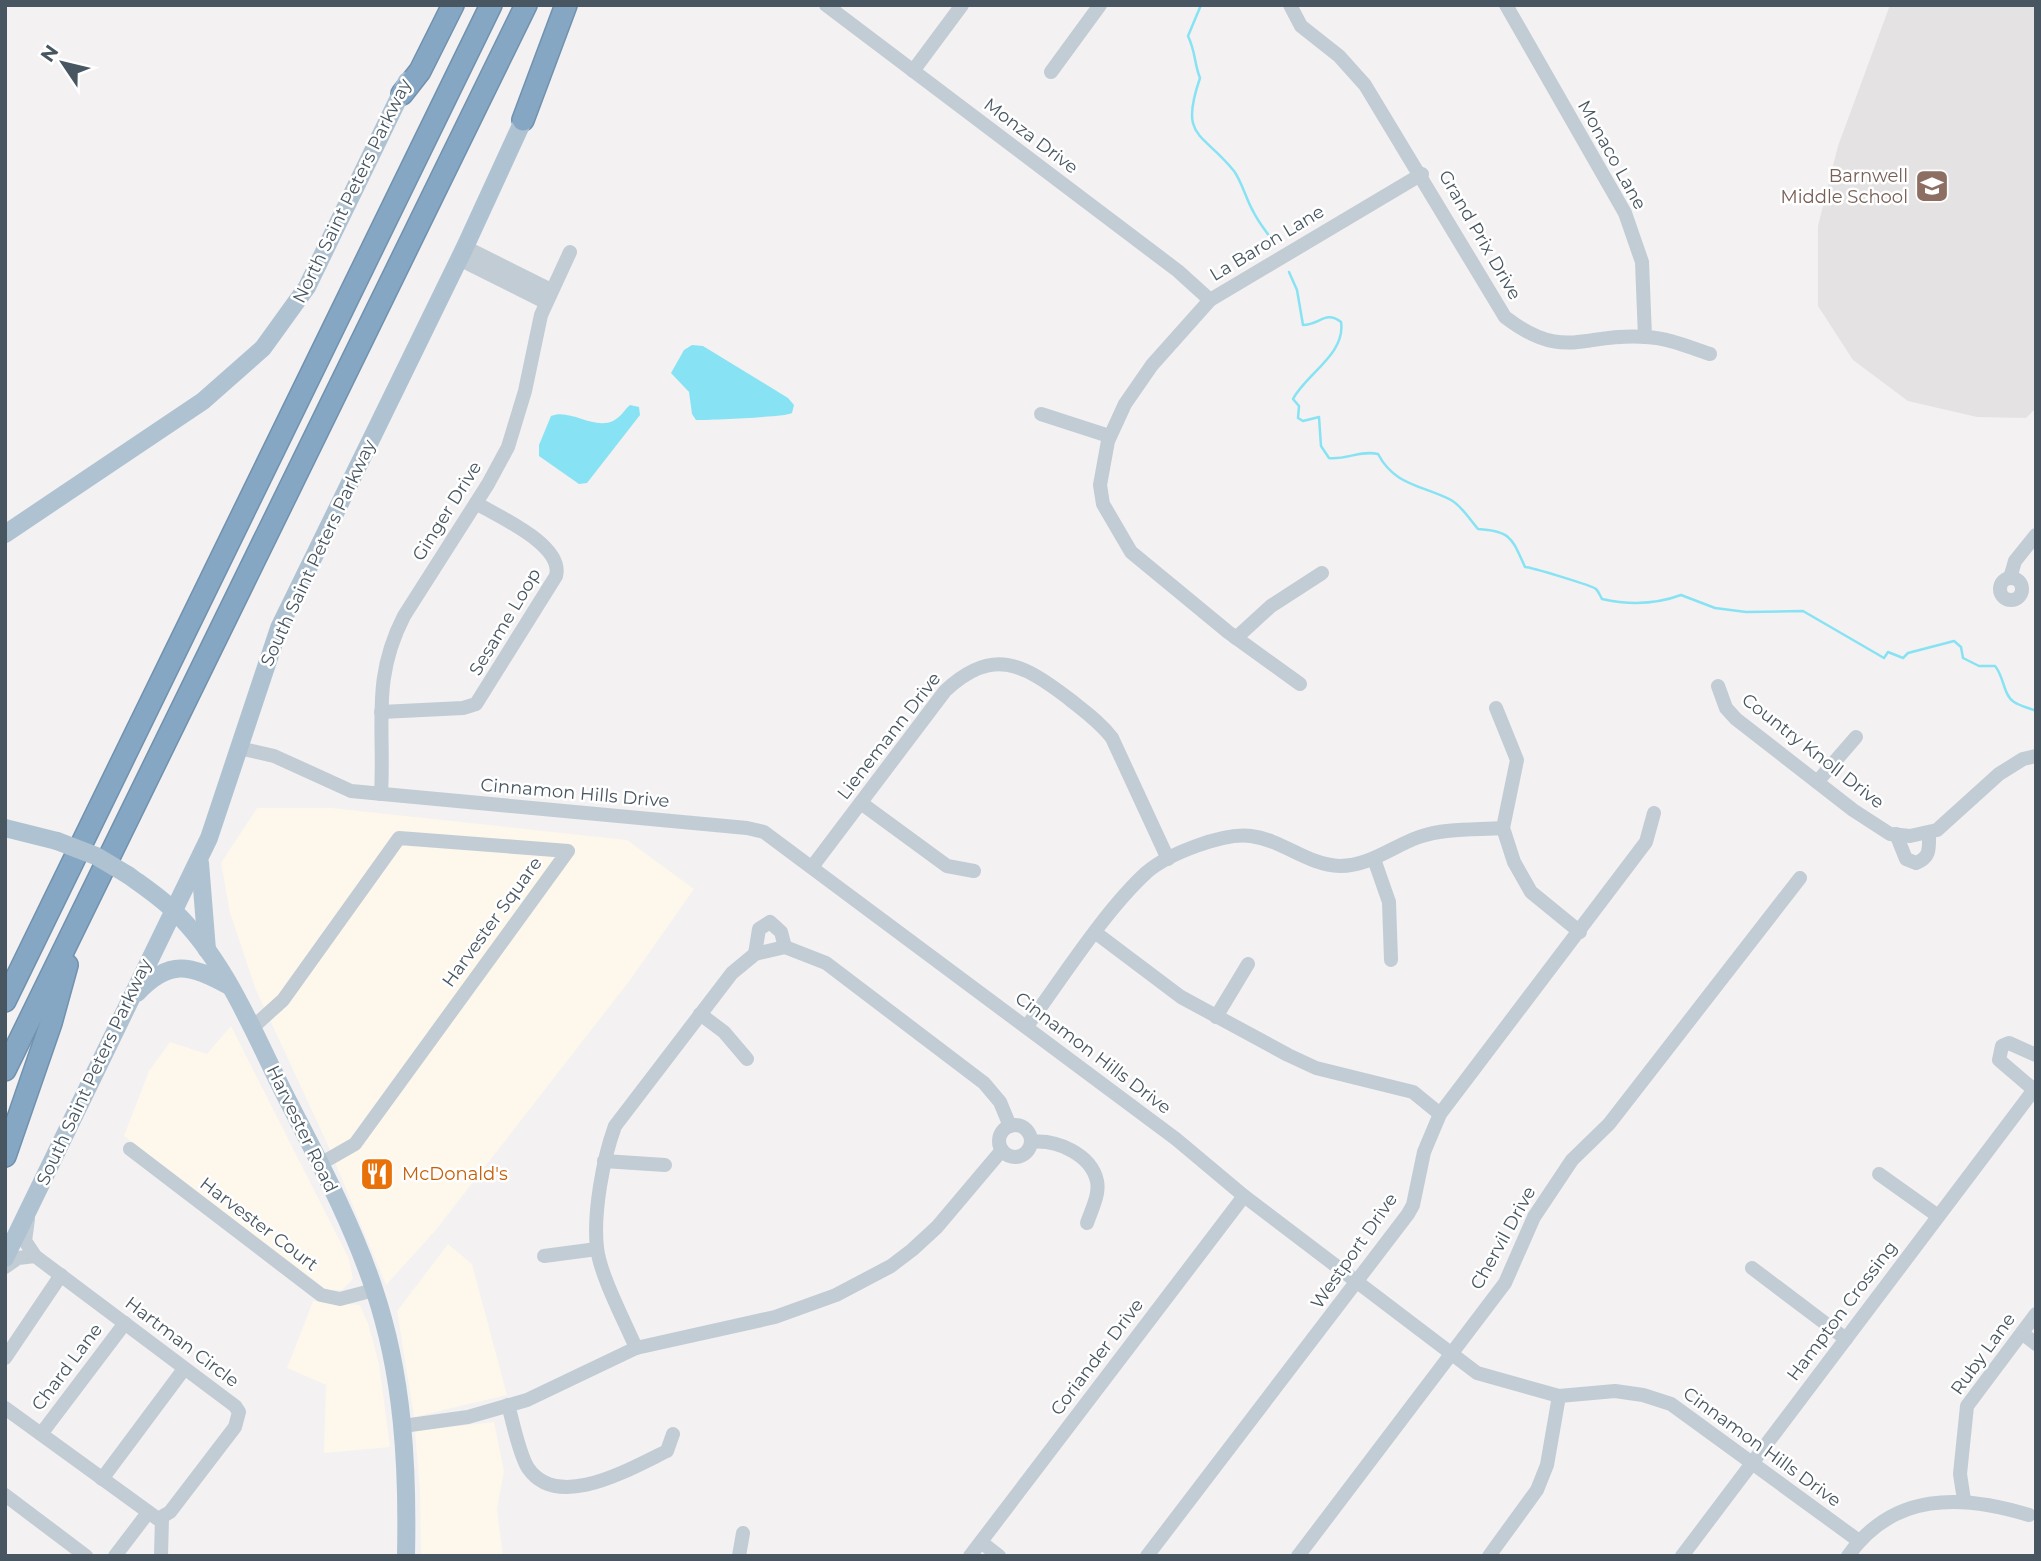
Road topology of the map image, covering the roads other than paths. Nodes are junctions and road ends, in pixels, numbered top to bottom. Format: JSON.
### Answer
{"nodes":[{"id":1,"x":443,"y":5,"type":"edge"},
{"id":2,"x":453,"y":5,"type":"edge"},
{"id":3,"x":491,"y":5,"type":"edge"},
{"id":4,"x":526,"y":5,"type":"edge"},
{"id":5,"x":566,"y":5,"type":"edge"},
{"id":6,"x":576,"y":5,"type":"edge"},
{"id":7,"x":827,"y":5,"type":"edge"},
{"id":8,"x":962,"y":5,"type":"edge"},
{"id":9,"x":1100,"y":5,"type":"edge"},
{"id":10,"x":1290,"y":5,"type":"edge"},
{"id":11,"x":1506,"y":5,"type":"edge"},
{"id":12,"x":913,"y":71,"type":"junction"},
{"id":13,"x":1051,"y":72,"type":"dead end"},
{"id":14,"x":402,"y":94,"type":"junction"},
{"id":15,"x":523,"y":120,"type":"junction"},
{"id":16,"x":1422,"y":174,"type":"junction"},
{"id":17,"x":570,"y":252,"type":"dead end"},
{"id":18,"x":462,"y":253,"type":"junction"},
{"id":19,"x":548,"y":296,"type":"junction"},
{"id":20,"x":1210,"y":300,"type":"junction"},
{"id":21,"x":1645,"y":337,"type":"junction"},
{"id":22,"x":1710,"y":355,"type":"dead end"},
{"id":23,"x":1041,"y":414,"type":"dead end"},
{"id":24,"x":1109,"y":436,"type":"junction"},
{"id":25,"x":476,"y":503,"type":"junction"},
{"id":26,"x":5,"y":534,"type":"edge"},
{"id":27,"x":2036,"y":535,"type":"edge"},
{"id":28,"x":1322,"y":573,"type":"dead end"},
{"id":29,"x":2010,"y":578,"type":"dead end"},
{"id":30,"x":1236,"y":638,"type":"junction"},
{"id":31,"x":1300,"y":684,"type":"dead end"},
{"id":32,"x":1718,"y":686,"type":"dead end"},
{"id":33,"x":1496,"y":708,"type":"dead end"},
{"id":34,"x":381,"y":712,"type":"junction"},
{"id":35,"x":1856,"y":737,"type":"dead end"},
{"id":36,"x":239,"y":748,"type":"junction"},
{"id":37,"x":2036,"y":756,"type":"edge"},
{"id":38,"x":1817,"y":782,"type":"junction"},
{"id":39,"x":381,"y":794,"type":"junction"},
{"id":40,"x":862,"y":803,"type":"junction"},
{"id":41,"x":1654,"y":813,"type":"dead end"},
{"id":42,"x":5,"y":828,"type":"edge"},
{"id":43,"x":1503,"y":828,"type":"junction"},
{"id":44,"x":1928,"y":833,"type":"junction"},
{"id":45,"x":1896,"y":834,"type":"junction"},
{"id":46,"x":200,"y":858,"type":"junction"},
{"id":47,"x":1168,"y":859,"type":"junction"},
{"id":48,"x":1374,"y":859,"type":"junction"},
{"id":49,"x":812,"y":867,"type":"junction"},
{"id":50,"x":974,"y":871,"type":"dead end"},
{"id":51,"x":1800,"y":878,"type":"dead end"},
{"id":52,"x":174,"y":911,"type":"junction"},
{"id":53,"x":80,"y":917,"type":"junction"},
{"id":54,"x":1580,"y":932,"type":"junction"},
{"id":55,"x":1096,"y":933,"type":"junction"},
{"id":56,"x":785,"y":947,"type":"junction"},
{"id":57,"x":207,"y":950,"type":"junction"},
{"id":58,"x":755,"y":954,"type":"junction"},
{"id":59,"x":1391,"y":960,"type":"dead end"},
{"id":60,"x":1248,"y":964,"type":"dead end"},
{"id":61,"x":18,"y":974,"type":"junction"},
{"id":62,"x":232,"y":987,"type":"junction"},
{"id":63,"x":5,"y":991,"type":"edge"},
{"id":64,"x":5,"y":1001,"type":"edge"},
{"id":65,"x":127,"y":1003,"type":"junction"},
{"id":66,"x":700,"y":1014,"type":"junction"},
{"id":67,"x":1216,"y":1017,"type":"junction"},
{"id":68,"x":1027,"y":1027,"type":"junction"},
{"id":69,"x":252,"y":1028,"type":"junction"},
{"id":70,"x":2036,"y":1055,"type":"edge"},
{"id":71,"x":747,"y":1059,"type":"dead end"},
{"id":72,"x":5,"y":1070,"type":"edge"},
{"id":73,"x":2035,"y":1088,"type":"edge"},
{"id":74,"x":1440,"y":1114,"type":"junction"},
{"id":75,"x":1010,"y":1126,"type":"junction"},
{"id":76,"x":1031,"y":1142,"type":"junction"},
{"id":77,"x":130,"y":1149,"type":"dead end"},
{"id":78,"x":1002,"y":1150,"type":"junction"},
{"id":79,"x":5,"y":1156,"type":"edge"},
{"id":80,"x":604,"y":1161,"type":"junction"},
{"id":81,"x":320,"y":1164,"type":"junction"},
{"id":82,"x":665,"y":1165,"type":"dead end"},
{"id":83,"x":1879,"y":1174,"type":"dead end"},
{"id":84,"x":1244,"y":1196,"type":"junction"},
{"id":85,"x":30,"y":1208,"type":"junction"},
{"id":86,"x":1937,"y":1216,"type":"junction"},
{"id":87,"x":1087,"y":1223,"type":"dead end"},
{"id":88,"x":597,"y":1249,"type":"junction"},
{"id":89,"x":35,"y":1256,"type":"junction"},
{"id":90,"x":544,"y":1256,"type":"dead end"},
{"id":91,"x":5,"y":1258,"type":"edge"},
{"id":92,"x":5,"y":1267,"type":"edge"},
{"id":93,"x":1752,"y":1268,"type":"dead end"},
{"id":94,"x":61,"y":1275,"type":"junction"},
{"id":95,"x":1359,"y":1281,"type":"junction"},
{"id":96,"x":374,"y":1290,"type":"junction"},
{"id":97,"x":2036,"y":1314,"type":"edge"},
{"id":98,"x":125,"y":1323,"type":"junction"},
{"id":99,"x":2022,"y":1333,"type":"junction"},
{"id":100,"x":1846,"y":1339,"type":"junction"},
{"id":101,"x":2036,"y":1344,"type":"edge"},
{"id":102,"x":636,"y":1348,"type":"junction"},
{"id":103,"x":1451,"y":1354,"type":"junction"},
{"id":104,"x":5,"y":1358,"type":"edge"},
{"id":105,"x":184,"y":1369,"type":"junction"},
{"id":106,"x":1559,"y":1396,"type":"junction"},
{"id":107,"x":508,"y":1405,"type":"junction"},
{"id":108,"x":5,"y":1408,"type":"edge"},
{"id":109,"x":403,"y":1426,"type":"junction"},
{"id":110,"x":41,"y":1434,"type":"junction"},
{"id":111,"x":673,"y":1434,"type":"dead end"},
{"id":112,"x":1752,"y":1463,"type":"junction"},
{"id":113,"x":102,"y":1479,"type":"junction"},
{"id":114,"x":5,"y":1494,"type":"edge"},
{"id":115,"x":1964,"y":1500,"type":"junction"},
{"id":116,"x":147,"y":1514,"type":"junction"},
{"id":117,"x":2029,"y":1515,"type":"dead end"},
{"id":118,"x":162,"y":1518,"type":"junction"},
{"id":119,"x":743,"y":1533,"type":"dead end"},
{"id":120,"x":1859,"y":1541,"type":"junction"},
{"id":121,"x":981,"y":1542,"type":"junction"},
{"id":122,"x":164,"y":1553,"type":"edge"},
{"id":123,"x":407,"y":1554,"type":"edge"},
{"id":124,"x":86,"y":1556,"type":"edge"},
{"id":125,"x":115,"y":1556,"type":"edge"},
{"id":126,"x":738,"y":1556,"type":"edge"},
{"id":127,"x":970,"y":1556,"type":"edge"},
{"id":128,"x":999,"y":1556,"type":"edge"},
{"id":129,"x":1147,"y":1556,"type":"edge"},
{"id":130,"x":1298,"y":1556,"type":"edge"},
{"id":131,"x":1489,"y":1556,"type":"edge"},
{"id":132,"x":1682,"y":1556,"type":"edge"},
{"id":133,"x":1848,"y":1556,"type":"edge"}],
"edges":[{"from":1,"to":14,"type":"main road","name":"North Saint Peters Parkway"},
{"from":2,"to":14,"type":"highway"},
{"from":3,"to":61,"type":"highway"},
{"from":4,"to":53,"type":"highway"},
{"from":5,"to":15,"type":"highway"},
{"from":6,"to":15,"type":"main road","name":"South Saint Peters Parkway"},
{"from":7,"to":12,"type":"street","name":"Monza Drive"},
{"from":8,"to":12,"type":"street"},
{"from":9,"to":13,"type":"street"},
{"from":10,"to":16,"type":"street","name":"Grand Prix Drive"},
{"from":11,"to":21,"type":"street","name":"Monaco Lane"},
{"from":12,"to":20,"type":"street","name":"Monza Drive"},
{"from":14,"to":26,"type":"main road","name":"North Saint Peters Parkway"},
{"from":15,"to":18,"type":"main road","name":"South Saint Peters Parkway"},
{"from":16,"to":20,"type":"street","name":"La Baron Lane"},
{"from":16,"to":21,"type":"street","name":"Grand Prix Drive"},
{"from":17,"to":19,"type":"street","name":"Ginger Drive"},
{"from":18,"to":19,"type":"street"},
{"from":18,"to":36,"type":"main road","name":"South Saint Peters Parkway"},
{"from":19,"to":25,"type":"street","name":"Ginger Drive"},
{"from":20,"to":24,"type":"street","name":"La Baron Lane"},
{"from":21,"to":22,"type":"street","name":"Grand Prix Drive"},
{"from":23,"to":24,"type":"street"},
{"from":24,"to":30,"type":"street","name":"La Baron Lane"},
{"from":25,"to":34,"type":"street","name":"Ginger Drive"},
{"from":25,"to":34,"type":"street","name":"Sesame Loop"},
{"from":27,"to":29,"type":"street"},
{"from":28,"to":30,"type":"street"},
{"from":30,"to":31,"type":"street","name":"La Baron Lane"},
{"from":32,"to":38,"type":"street","name":"Country Knoll Drive"},
{"from":33,"to":43,"type":"street"},
{"from":34,"to":39,"type":"street","name":"Ginger Drive"},
{"from":35,"to":38,"type":"street"},
{"from":36,"to":39,"type":"street","name":"Cinnamon Hills Drive"},
{"from":36,"to":46,"type":"main road","name":"South Saint Peters Parkway"},
{"from":37,"to":44,"type":"street"},
{"from":38,"to":45,"type":"street","name":"Country Knoll Drive"},
{"from":39,"to":49,"type":"street","name":"Cinnamon Hills Drive"},
{"from":40,"to":47,"type":"street","name":"Lienemann Drive"},
{"from":40,"to":49,"type":"street","name":"Lienemann Drive"},
{"from":40,"to":50,"type":"street"},
{"from":41,"to":54,"type":"street","name":"Westport Drive"},
{"from":42,"to":52,"type":"main road","name":"Harvester Road","bridge":true},
{"from":43,"to":48,"type":"street"},
{"from":43,"to":54,"type":"street"},
{"from":44,"to":45,"type":"street","name":"Country Knoll Drive"},
{"from":44,"to":45,"type":"street"},
{"from":46,"to":52,"type":"main road","name":"South Saint Peters Parkway"},
{"from":46,"to":57,"type":"main road"},
{"from":47,"to":48,"type":"street"},
{"from":47,"to":55,"type":"street"},
{"from":48,"to":59,"type":"street"},
{"from":49,"to":68,"type":"street","name":"Cinnamon Hills Drive"},
{"from":51,"to":103,"type":"street","name":"Chervil Drive"},
{"from":52,"to":57,"type":"main road","name":"Harvester Road"},
{"from":52,"to":65,"type":"main road","name":"South Saint Peters Parkway"},
{"from":53,"to":72,"type":"highway"},
{"from":53,"to":79,"type":"highway"},
{"from":54,"to":74,"type":"street","name":"Westport Drive"},
{"from":55,"to":67,"type":"street"},
{"from":55,"to":68,"type":"street"},
{"from":56,"to":58,"type":"street"},
{"from":56,"to":58,"type":"street"},
{"from":56,"to":75,"type":"street"},
{"from":57,"to":62,"type":"main road","name":"Harvester Road"},
{"from":58,"to":66,"type":"street"},
{"from":60,"to":67,"type":"street"},
{"from":61,"to":63,"type":"highway"},
{"from":61,"to":64,"type":"highway"},
{"from":62,"to":65,"type":"main road"},
{"from":62,"to":69,"type":"main road","name":"Harvester Road"},
{"from":65,"to":85,"type":"main road","name":"South Saint Peters Parkway"},
{"from":66,"to":71,"type":"street"},
{"from":66,"to":80,"type":"street"},
{"from":67,"to":74,"type":"street"},
{"from":68,"to":84,"type":"street","name":"Cinnamon Hills Drive"},
{"from":69,"to":81,"type":"main road","name":"Harvester Road"},
{"from":69,"to":81,"type":"street","name":"Harvester Square"},
{"from":70,"to":73,"type":"street","name":"Hampton Crossing"},
{"from":73,"to":86,"type":"street","name":"Hampton Crossing"},
{"from":74,"to":95,"type":"street","name":"Westport Drive"},
{"from":75,"to":76,"type":"street"},
{"from":75,"to":78,"type":"street"},
{"from":76,"to":78,"type":"street"},
{"from":76,"to":87,"type":"street"},
{"from":77,"to":96,"type":"street","name":"Harvester Court"},
{"from":78,"to":102,"type":"street"},
{"from":80,"to":82,"type":"street"},
{"from":80,"to":88,"type":"street"},
{"from":81,"to":96,"type":"main road","name":"Harvester Road"},
{"from":83,"to":86,"type":"street"},
{"from":84,"to":95,"type":"street","name":"Cinnamon Hills Drive"},
{"from":84,"to":121,"type":"street","name":"Coriander Drive"},
{"from":85,"to":89,"type":"street"},
{"from":85,"to":91,"type":"main road","name":"South Saint Peters Parkway"},
{"from":86,"to":100,"type":"street","name":"Hampton Crossing"},
{"from":88,"to":90,"type":"street"},
{"from":88,"to":102,"type":"street"},
{"from":89,"to":92,"type":"street"},
{"from":89,"to":94,"type":"street","name":"Hartman Circle"},
{"from":93,"to":100,"type":"street"},
{"from":94,"to":98,"type":"street","name":"Hartman Circle"},
{"from":94,"to":104,"type":"street"},
{"from":95,"to":103,"type":"street","name":"Cinnamon Hills Drive"},
{"from":95,"to":129,"type":"street","name":"Westport Drive"},
{"from":96,"to":109,"type":"main road","name":"Harvester Road"},
{"from":97,"to":99,"type":"street","name":"Ruby Lane"},
{"from":98,"to":105,"type":"street","name":"Hartman Circle"},
{"from":98,"to":110,"type":"street","name":"Chard Lane"},
{"from":99,"to":101,"type":"street"},
{"from":99,"to":115,"type":"street","name":"Ruby Lane"},
{"from":100,"to":112,"type":"street","name":"Hampton Crossing"},
{"from":102,"to":107,"type":"street"},
{"from":103,"to":106,"type":"street","name":"Cinnamon Hills Drive"},
{"from":103,"to":130,"type":"street","name":"Chervil Drive"},
{"from":105,"to":113,"type":"street"},
{"from":105,"to":118,"type":"street","name":"Hartman Circle"},
{"from":106,"to":112,"type":"street","name":"Cinnamon Hills Drive"},
{"from":106,"to":131,"type":"street"},
{"from":107,"to":109,"type":"street"},
{"from":107,"to":111,"type":"street"},
{"from":108,"to":110,"type":"street"},
{"from":109,"to":123,"type":"main road","name":"Harvester Road"},
{"from":110,"to":113,"type":"street"},
{"from":112,"to":120,"type":"street","name":"Cinnamon Hills Drive"},
{"from":112,"to":132,"type":"street","name":"Hampton Crossing"},
{"from":113,"to":116,"type":"street"},
{"from":114,"to":124,"type":"street"},
{"from":115,"to":117,"type":"street"},
{"from":115,"to":120,"type":"street"},
{"from":116,"to":118,"type":"street"},
{"from":116,"to":125,"type":"street"},
{"from":118,"to":122,"type":"street"},
{"from":119,"to":126,"type":"street"},
{"from":120,"to":133,"type":"street"},
{"from":121,"to":127,"type":"street","name":"Coriander Drive"},
{"from":121,"to":128,"type":"street"}]}
